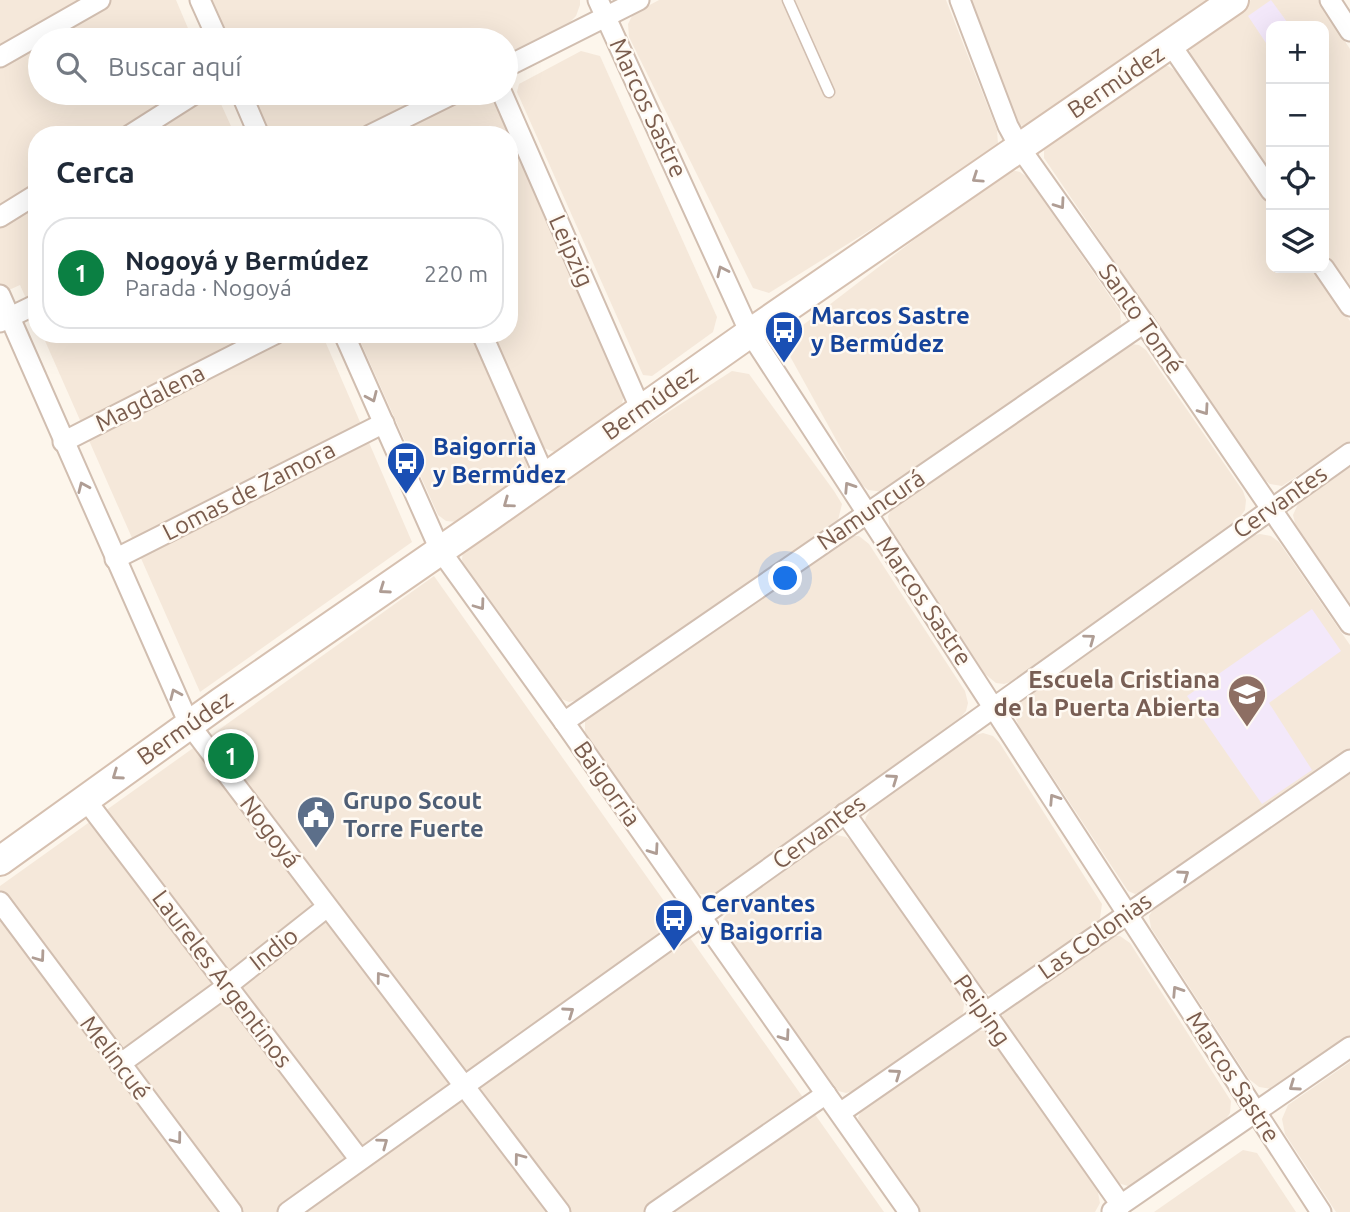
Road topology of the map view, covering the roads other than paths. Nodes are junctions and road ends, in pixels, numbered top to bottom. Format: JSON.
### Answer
{"nodes":[{"id":1,"x":100,"y":0,"type":"edge"},
{"id":2,"x":200,"y":0,"type":"edge"},
{"id":3,"x":639,"y":0,"type":"edge"},
{"id":4,"x":788,"y":0,"type":"edge"},
{"id":5,"x":960,"y":0,"type":"edge"},
{"id":6,"x":1234,"y":0,"type":"edge"},
{"id":7,"x":1330,"y":0,"type":"edge"},
{"id":8,"x":602,"y":8,"type":"edge"},
{"id":9,"x":51,"y":28,"type":"edge"},
{"id":10,"x":213,"y":28,"type":"edge"},
{"id":11,"x":1350,"y":31,"type":"edge"},
{"id":12,"x":28,"y":41,"type":"edge"},
{"id":13,"x":1171,"y":45,"type":"junction"},
{"id":14,"x":0,"y":57,"type":"edge"},
{"id":15,"x":518,"y":60,"type":"edge"},
{"id":16,"x":829,"y":92,"type":"dead end"},
{"id":17,"x":177,"y":105,"type":"edge"},
{"id":18,"x":246,"y":105,"type":"edge"},
{"id":19,"x":435,"y":105,"type":"edge"},
{"id":20,"x":507,"y":105,"type":"edge"},
{"id":21,"x":144,"y":126,"type":"edge"},
{"id":22,"x":255,"y":126,"type":"edge"},
{"id":23,"x":400,"y":126,"type":"edge"},
{"id":24,"x":516,"y":126,"type":"edge"},
{"id":25,"x":518,"y":129,"type":"edge"},
{"id":26,"x":1020,"y":148,"type":"junction"},
{"id":27,"x":1266,"y":184,"type":"edge"},
{"id":28,"x":28,"y":200,"type":"edge"},
{"id":29,"x":0,"y":217,"type":"edge"},
{"id":30,"x":1327,"y":273,"type":"edge"},
{"id":31,"x":0,"y":295,"type":"edge"},
{"id":32,"x":1350,"y":306,"type":"edge"},
{"id":33,"x":28,"y":308,"type":"edge"},
{"id":34,"x":5,"y":320,"type":"edge"},
{"id":35,"x":1144,"y":323,"type":"junction"},
{"id":36,"x":750,"y":333,"type":"junction"},
{"id":37,"x":257,"y":343,"type":"edge"},
{"id":38,"x":348,"y":343,"type":"edge"},
{"id":39,"x":486,"y":343,"type":"edge"},
{"id":40,"x":641,"y":410,"type":"junction"},
{"id":41,"x":384,"y":423,"type":"junction"},
{"id":42,"x":63,"y":442,"type":"junction"},
{"id":43,"x":1350,"y":453,"type":"edge"},
{"id":44,"x":545,"y":477,"type":"junction"},
{"id":45,"x":1271,"y":508,"type":"junction"},
{"id":46,"x":866,"y":513,"type":"junction"},
{"id":47,"x":440,"y":550,"type":"junction"},
{"id":48,"x":115,"y":559,"type":"junction"},
{"id":49,"x":1350,"y":624,"type":"edge"},
{"id":50,"x":995,"y":707,"type":"junction"},
{"id":51,"x":564,"y":722,"type":"junction"},
{"id":52,"x":189,"y":724,"type":"junction"},
{"id":53,"x":1350,"y":760,"type":"edge"},
{"id":54,"x":85,"y":799,"type":"junction"},
{"id":55,"x":845,"y":813,"type":"junction"},
{"id":56,"x":0,"y":861,"type":"edge"},
{"id":57,"x":0,"y":902,"type":"edge"},
{"id":58,"x":327,"y":907,"type":"junction"},
{"id":59,"x":1127,"y":914,"type":"junction"},
{"id":60,"x":701,"y":917,"type":"junction"},
{"id":61,"x":227,"y":986,"type":"junction"},
{"id":62,"x":984,"y":1013,"type":"junction"},
{"id":63,"x":1350,"y":1047,"type":"edge"},
{"id":64,"x":120,"y":1064,"type":"junction"},
{"id":65,"x":464,"y":1086,"type":"junction"},
{"id":66,"x":826,"y":1094,"type":"junction"},
{"id":67,"x":840,"y":1113,"type":"junction"},
{"id":68,"x":1256,"y":1113,"type":"junction"},
{"id":69,"x":360,"y":1160,"type":"junction"},
{"id":70,"x":1116,"y":1209,"type":"edge"},
{"id":71,"x":232,"y":1212,"type":"edge"},
{"id":72,"x":288,"y":1212,"type":"edge"},
{"id":73,"x":560,"y":1212,"type":"edge"},
{"id":74,"x":655,"y":1212,"type":"edge"},
{"id":75,"x":909,"y":1212,"type":"edge"},
{"id":76,"x":1321,"y":1212,"type":"edge"}],
"edges":[{"from":1,"to":9,"type":"street"},
{"from":2,"to":10,"type":"street"},
{"from":3,"to":8,"type":"street"},
{"from":4,"to":16,"type":"lane"},
{"from":5,"to":26,"type":"street","name":"Santo Tomé"},
{"from":6,"to":13,"type":"street","name":"Bermúdez"},
{"from":7,"to":11,"type":"street"},
{"from":8,"to":15,"type":"street"},
{"from":36,"to":8,"type":"street","name":"Marcos Sastre","one_way":true},
{"from":12,"to":14,"type":"street"},
{"from":13,"to":26,"type":"street","name":"Bermúdez"},
{"from":13,"to":27,"type":"street"},
{"from":17,"to":21,"type":"street"},
{"from":18,"to":22,"type":"street"},
{"from":19,"to":23,"type":"street"},
{"from":20,"to":24,"type":"street","name":"Leipzig"},
{"from":25,"to":40,"type":"street","name":"Leipzig"},
{"from":26,"to":35,"type":"street","name":"Santo Tomé","one_way":true},
{"from":26,"to":36,"type":"street","name":"Bermúdez","one_way":true},
{"from":28,"to":29,"type":"street"},
{"from":30,"to":32,"type":"street"},
{"from":31,"to":34,"type":"street","name":"Nogoyá"},
{"from":33,"to":34,"type":"street"},
{"from":34,"to":42,"type":"street","name":"Nogoyá"},
{"from":35,"to":45,"type":"street","name":"Santo Tomé","one_way":true},
{"from":35,"to":46,"type":"street","name":"Namuncurá"},
{"from":36,"to":40,"type":"street","name":"Bermúdez"},
{"from":46,"to":36,"type":"street","name":"Marcos Sastre","one_way":true},
{"from":37,"to":42,"type":"street","name":"Magdalena"},
{"from":38,"to":41,"type":"street","name":"Baigorria","one_way":true},
{"from":39,"to":44,"type":"street"},
{"from":40,"to":44,"type":"street","name":"Bermúdez"},
{"from":41,"to":47,"type":"street","name":"Baigorria"},
{"from":41,"to":48,"type":"street","name":"Lomas de Zamora"},
{"from":48,"to":42,"type":"street","name":"Nogoyá","one_way":true},
{"from":43,"to":45,"type":"street","name":"Cervantes"},
{"from":44,"to":47,"type":"street","name":"Bermúdez","one_way":true},
{"from":45,"to":49,"type":"street","name":"Santo Tomé"},
{"from":50,"to":45,"type":"street","name":"Cervantes","one_way":true},
{"from":46,"to":50,"type":"street","name":"Marcos Sastre"},
{"from":46,"to":51,"type":"street","name":"Namuncurá"},
{"from":47,"to":51,"type":"street","name":"Baigorria","one_way":true},
{"from":47,"to":52,"type":"street","name":"Bermúdez","one_way":true},
{"from":52,"to":48,"type":"street","name":"Nogoyá","one_way":true},
{"from":55,"to":50,"type":"street","name":"Cervantes","one_way":true},
{"from":59,"to":50,"type":"street","name":"Marcos Sastre","one_way":true},
{"from":51,"to":60,"type":"street","name":"Baigorria","one_way":true},
{"from":52,"to":54,"type":"street","name":"Bermúdez","one_way":true},
{"from":52,"to":58,"type":"street","name":"Nogoyá"},
{"from":59,"to":53,"type":"street","name":"Las Colonias","one_way":true},
{"from":54,"to":56,"type":"street","name":"Bermúdez"},
{"from":54,"to":61,"type":"street","name":"Laureles Argentinos"},
{"from":55,"to":60,"type":"street","name":"Cervantes"},
{"from":55,"to":62,"type":"street","name":"Peiping"},
{"from":57,"to":64,"type":"street","name":"Melincué","one_way":true},
{"from":58,"to":61,"type":"street","name":"Indio"},
{"from":65,"to":58,"type":"street","name":"Nogoyá","one_way":true},
{"from":59,"to":62,"type":"street","name":"Las Colonias"},
{"from":68,"to":59,"type":"street","name":"Marcos Sastre","one_way":true},
{"from":65,"to":60,"type":"street","name":"Cervantes","one_way":true},
{"from":60,"to":66,"type":"street","name":"Baigorria","one_way":true},
{"from":61,"to":64,"type":"street","name":"Indio"},
{"from":61,"to":69,"type":"street","name":"Laureles Argentinos"},
{"from":67,"to":62,"type":"street","name":"Las Colonias","one_way":true},
{"from":62,"to":70,"type":"street","name":"Peiping"},
{"from":63,"to":68,"type":"street","one_way":true},
{"from":64,"to":71,"type":"street","name":"Melincué","one_way":true},
{"from":69,"to":65,"type":"street","name":"Cervantes","one_way":true},
{"from":73,"to":65,"type":"street","name":"Nogoyá","one_way":true},
{"from":66,"to":67,"type":"street","name":"Baigorria"},
{"from":66,"to":74,"type":"street"},
{"from":67,"to":75,"type":"street","name":"Baigorria"},
{"from":68,"to":70,"type":"street"},
{"from":68,"to":76,"type":"street","name":"Marcos Sastre"},
{"from":69,"to":72,"type":"street","name":"Cervantes"}]}
